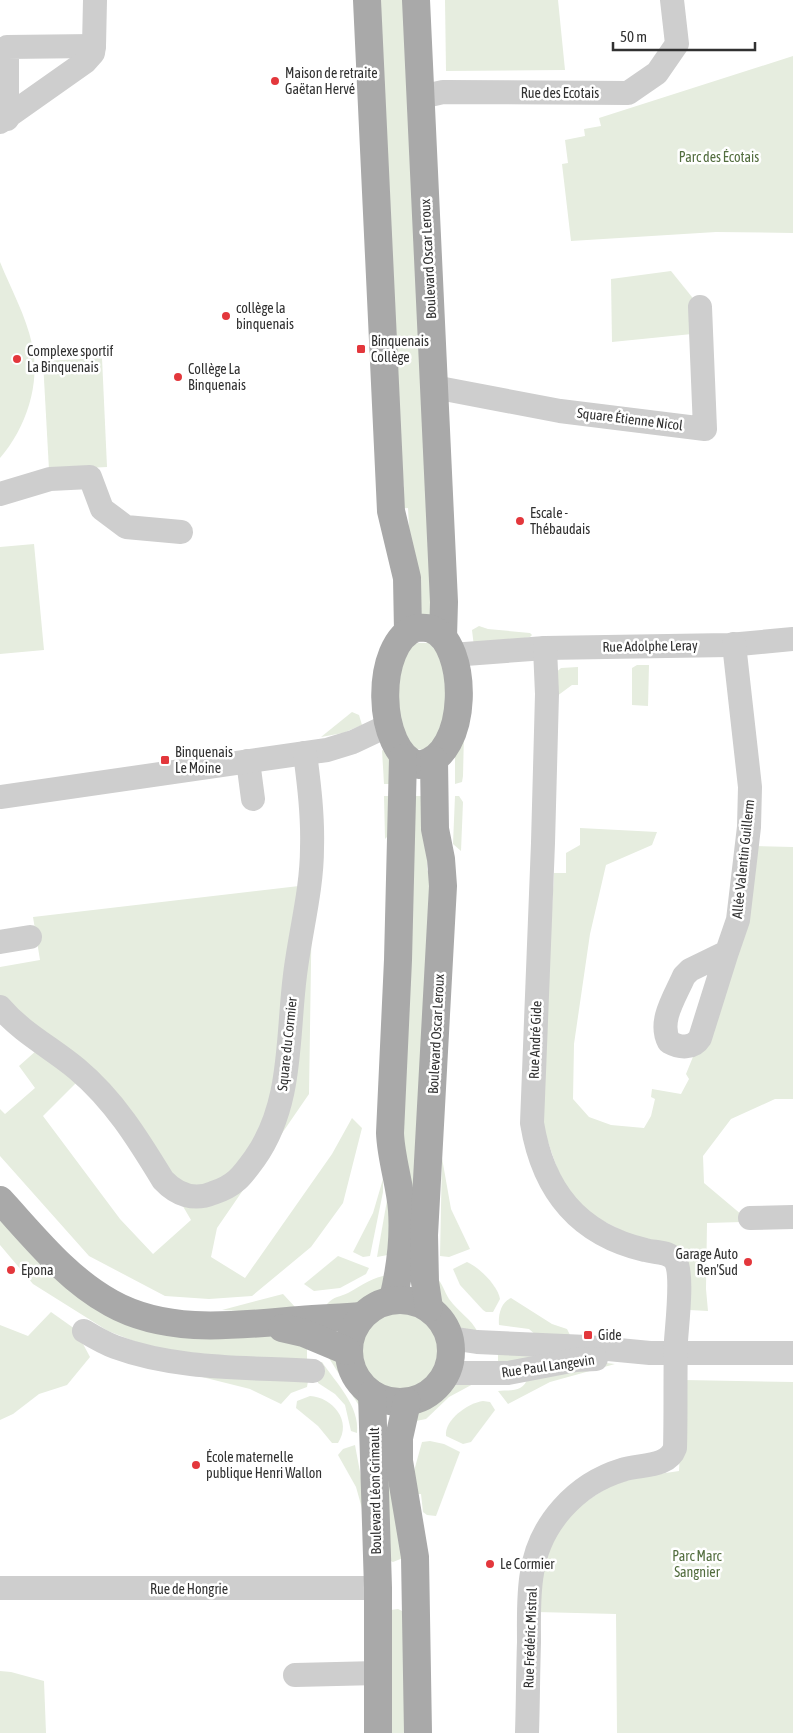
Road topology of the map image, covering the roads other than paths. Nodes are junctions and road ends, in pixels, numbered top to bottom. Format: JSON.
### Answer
{"nodes":[{"id":1,"x":95,"y":0,"type":"edge"},
{"id":2,"x":367,"y":0,"type":"edge"},
{"id":3,"x":416,"y":0,"type":"edge"},
{"id":4,"x":672,"y":0,"type":"edge"},
{"id":5,"x":94,"y":46,"type":"junction"},
{"id":6,"x":421,"y":97,"type":"junction"},
{"id":7,"x":4,"y":120,"type":"edge"},
{"id":8,"x":700,"y":307,"type":"dead end"},
{"id":9,"x":434,"y":387,"type":"junction"},
{"id":10,"x":0,"y":494,"type":"edge"},
{"id":11,"x":181,"y":532,"type":"dead end"},
{"id":12,"x":408,"y":631,"type":"junction"},
{"id":13,"x":793,"y":639,"type":"edge"},
{"id":14,"x":734,"y":644,"type":"junction"},
{"id":15,"x":448,"y":646,"type":"junction"},
{"id":16,"x":545,"y":648,"type":"junction"},
{"id":17,"x":508,"y":652,"type":"junction"},
{"id":18,"x":458,"y":687,"type":"junction"},
{"id":19,"x":389,"y":724,"type":"junction"},
{"id":20,"x":305,"y":753,"type":"junction"},
{"id":21,"x":403,"y":758,"type":"junction"},
{"id":22,"x":434,"y":760,"type":"junction"},
{"id":23,"x":248,"y":761,"type":"junction"},
{"id":24,"x":0,"y":797,"type":"edge"},
{"id":25,"x":253,"y":799,"type":"dead end"},
{"id":26,"x":30,"y":937,"type":"dead end"},
{"id":27,"x":0,"y":942,"type":"edge"},
{"id":28,"x":727,"y":952,"type":"dead end"},
{"id":29,"x":0,"y":1007,"type":"edge"},
{"id":30,"x":0,"y":1200,"type":"edge"},
{"id":31,"x":793,"y":1217,"type":"edge"},
{"id":32,"x":750,"y":1218,"type":"dead end"},
{"id":33,"x":393,"y":1299,"type":"junction"},
{"id":34,"x":429,"y":1308,"type":"junction"},
{"id":35,"x":361,"y":1316,"type":"junction"},
{"id":36,"x":254,"y":1324,"type":"junction"},
{"id":37,"x":84,"y":1331,"type":"dead end"},
{"id":38,"x":450,"y":1338,"type":"junction"},
{"id":39,"x":347,"y":1351,"type":"junction"},
{"id":40,"x":650,"y":1353,"type":"junction"},
{"id":41,"x":676,"y":1353,"type":"junction"},
{"id":42,"x":793,"y":1353,"type":"edge"},
{"id":43,"x":313,"y":1372,"type":"dead end"},
{"id":44,"x":446,"y":1373,"type":"junction"},
{"id":45,"x":372,"y":1394,"type":"junction"},
{"id":46,"x":408,"y":1402,"type":"junction"},
{"id":47,"x":416,"y":1587,"type":"junction"},
{"id":48,"x":0,"y":1588,"type":"edge"},
{"id":49,"x":378,"y":1588,"type":"junction"},
{"id":50,"x":378,"y":1673,"type":"junction"},
{"id":51,"x":295,"y":1675,"type":"dead end"},
{"id":52,"x":378,"y":1733,"type":"edge"},
{"id":53,"x":418,"y":1733,"type":"edge"},
{"id":54,"x":527,"y":1733,"type":"edge"}],
"edges":[{"from":1,"to":5,"type":"street"},
{"from":2,"to":12,"type":"main road"},
{"from":3,"to":6,"type":"main road","name":"Boulevard Oscar Leroux"},
{"from":4,"to":6,"type":"street","name":"Rue des Ecotais"},
{"from":5,"to":7,"type":"street"},
{"from":5,"to":7,"type":"street"},
{"from":6,"to":9,"type":"main road","name":"Boulevard Oscar Leroux"},
{"from":8,"to":9,"type":"street","name":"Square Étienne Nicol"},
{"from":9,"to":15,"type":"main road","name":"Boulevard Oscar Leroux"},
{"from":10,"to":11,"type":"street"},
{"from":12,"to":15,"type":"main road"},
{"from":12,"to":19,"type":"main road"},
{"from":13,"to":14,"type":"street","name":"Rue Adolphe Leray"},
{"from":14,"to":16,"type":"street","name":"Rue Adolphe Leray"},
{"from":14,"to":28,"type":"street","name":"Allée Valentin Guillerm"},
{"from":15,"to":17,"type":"street","name":"Rue Adolphe Leray"},
{"from":15,"to":18,"type":"main road","name":"Boulevard Oscar Leroux"},
{"from":16,"to":17,"type":"street","name":"Rue Adolphe Leray"},
{"from":16,"to":41,"type":"street","name":"Rue André Gide"},
{"from":17,"to":18,"type":"street","name":"Rue Adolphe Leray"},
{"from":18,"to":22,"type":"main road","name":"Boulevard Oscar Leroux"},
{"from":19,"to":20,"type":"street"},
{"from":19,"to":21,"type":"main road"},
{"from":20,"to":23,"type":"street"},
{"from":20,"to":29,"type":"street","name":"Square du Cormier"},
{"from":21,"to":22,"type":"main road"},
{"from":21,"to":33,"type":"main road"},
{"from":22,"to":34,"type":"main road","name":"Boulevard Oscar Leroux"},
{"from":23,"to":24,"type":"street"},
{"from":23,"to":25,"type":"street"},
{"from":26,"to":27,"type":"street"},
{"from":30,"to":36,"type":"main road"},
{"from":31,"to":32,"type":"street"},
{"from":33,"to":34,"type":"main road"},
{"from":33,"to":35,"type":"main road"},
{"from":34,"to":38,"type":"main road"},
{"from":35,"to":36,"type":"main road"},
{"from":35,"to":39,"type":"main road"},
{"from":36,"to":39,"type":"main road"},
{"from":37,"to":43,"type":"street"},
{"from":38,"to":40,"type":"street","name":"Rue Paul Langevin"},
{"from":38,"to":44,"type":"main road"},
{"from":39,"to":45,"type":"main road"},
{"from":40,"to":41,"type":"street","name":"Rue Paul Langevin"},
{"from":40,"to":44,"type":"street","name":"Rue Paul Langevin"},
{"from":41,"to":42,"type":"street","name":"Rue Paul Langevin"},
{"from":41,"to":54,"type":"street","name":"Rue Frédéric Mistral"},
{"from":44,"to":46,"type":"main road"},
{"from":45,"to":46,"type":"main road"},
{"from":45,"to":49,"type":"main road","name":"Boulevard Léon Grimault"},
{"from":46,"to":47,"type":"main road","name":"Boulevard Léon Grimault"},
{"from":47,"to":49,"type":"main road"},
{"from":47,"to":53,"type":"main road","name":"Boulevard Léon Grimault"},
{"from":48,"to":49,"type":"street","name":"Rue de Hongrie"},
{"from":49,"to":50,"type":"main road","name":"Boulevard Léon Grimault"},
{"from":50,"to":51,"type":"street"},
{"from":50,"to":52,"type":"main road","name":"Boulevard Léon Grimault"}]}
